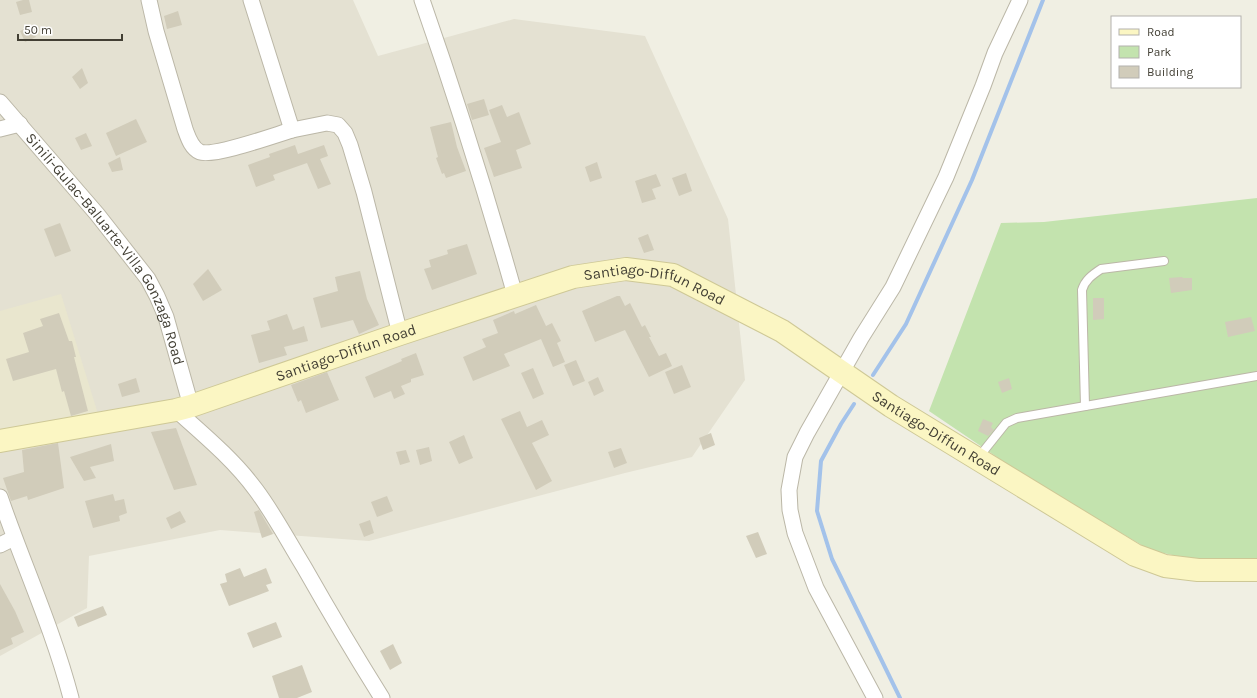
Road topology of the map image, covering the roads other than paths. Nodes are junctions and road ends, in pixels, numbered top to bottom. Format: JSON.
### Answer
{"nodes":[{"id":1,"x":150,"y":0,"type":"edge"},
{"id":2,"x":251,"y":0,"type":"edge"},
{"id":3,"x":422,"y":0,"type":"edge"},
{"id":4,"x":1020,"y":0,"type":"edge"},
{"id":5,"x":0,"y":102,"type":"edge"},
{"id":6,"x":20,"y":124,"type":"junction"},
{"id":7,"x":0,"y":129,"type":"edge"},
{"id":8,"x":292,"y":130,"type":"junction"},
{"id":9,"x":1164,"y":260,"type":"dead end"},
{"id":10,"x":515,"y":295,"type":"junction"},
{"id":11,"x":400,"y":334,"type":"junction"},
{"id":12,"x":842,"y":372,"type":"junction"},
{"id":13,"x":1257,"y":376,"type":"edge"},
{"id":14,"x":1085,"y":406,"type":"junction"},
{"id":15,"x":184,"y":408,"type":"junction"},
{"id":16,"x":0,"y":441,"type":"edge"},
{"id":17,"x":978,"y":458,"type":"junction"},
{"id":18,"x":0,"y":497,"type":"edge"},
{"id":19,"x":14,"y":538,"type":"junction"},
{"id":20,"x":0,"y":546,"type":"edge"},
{"id":21,"x":1257,"y":570,"type":"edge"},
{"id":22,"x":71,"y":698,"type":"edge"},
{"id":23,"x":382,"y":698,"type":"edge"},
{"id":24,"x":875,"y":698,"type":"edge"}],
"edges":[{"from":1,"to":8,"type":"street"},
{"from":2,"to":8,"type":"street"},
{"from":3,"to":10,"type":"street"},
{"from":4,"to":12,"type":"street"},
{"from":5,"to":6,"type":"street","name":"Sinili-Gulac-Baluarte-Villa Gonzaga Road"},
{"from":6,"to":7,"type":"street"},
{"from":6,"to":15,"type":"street","name":"Sinili-Gulac-Baluarte-Villa Gonzaga Road"},
{"from":8,"to":11,"type":"street"},
{"from":9,"to":14,"type":"lane"},
{"from":10,"to":11,"type":"main road","name":"Santiago-Diffun Road"},
{"from":10,"to":12,"type":"main road","name":"Santiago-Diffun Road"},
{"from":11,"to":15,"type":"main road","name":"Santiago-Diffun Road"},
{"from":12,"to":17,"type":"main road","name":"Santiago-Diffun Road"},
{"from":12,"to":24,"type":"street"},
{"from":13,"to":14,"type":"lane"},
{"from":14,"to":17,"type":"lane"},
{"from":15,"to":16,"type":"main road","name":"Santiago-Diffun Road"},
{"from":15,"to":23,"type":"street"},
{"from":17,"to":21,"type":"main road","name":"Santiago-Diffun Road"},
{"from":18,"to":19,"type":"street"},
{"from":19,"to":20,"type":"street"},
{"from":19,"to":22,"type":"street"}]}
